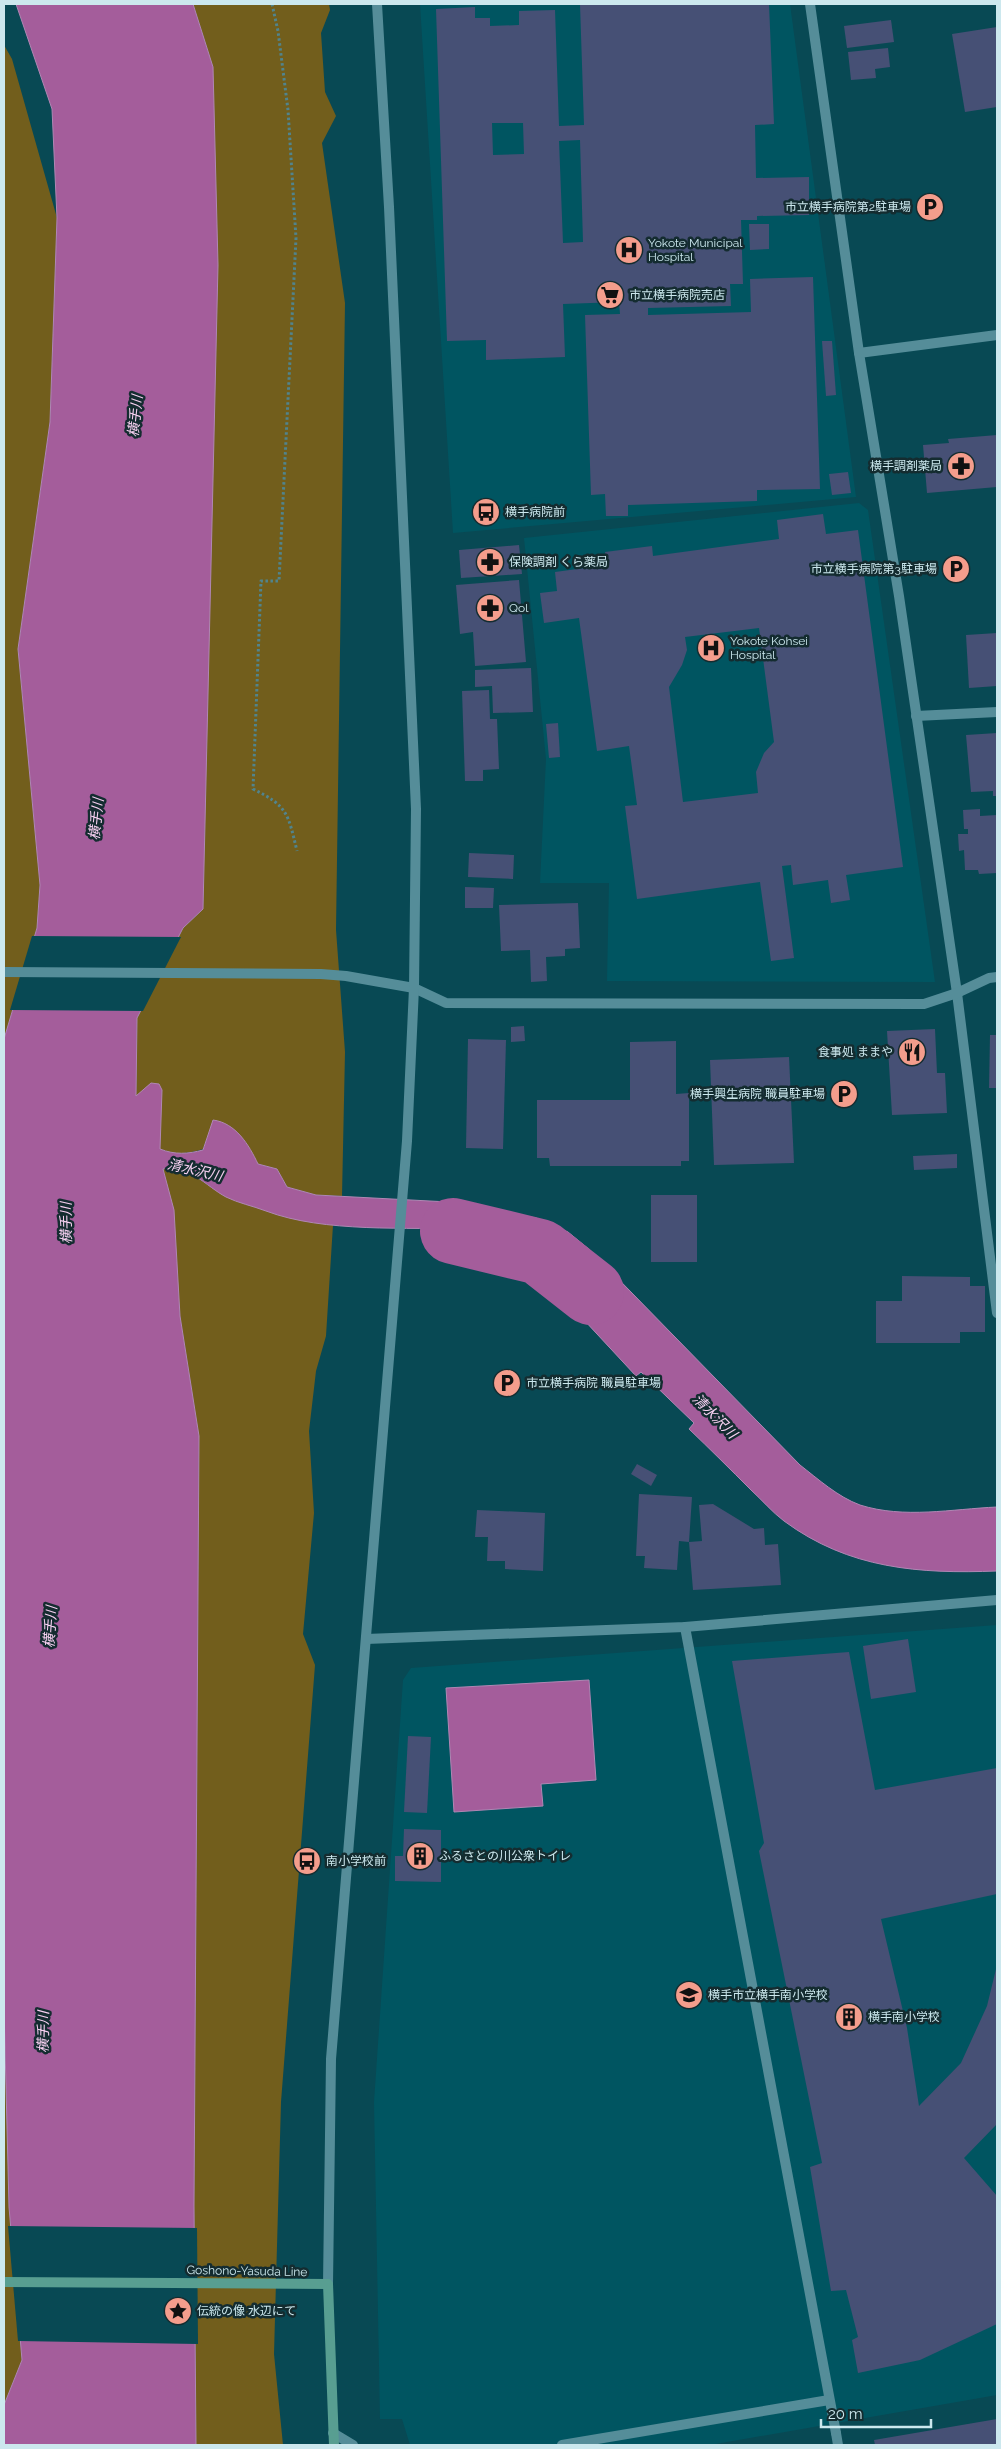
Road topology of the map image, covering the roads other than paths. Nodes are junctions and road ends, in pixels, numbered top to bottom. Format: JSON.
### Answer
{"nodes":[{"id":1,"x":377,"y":4,"type":"edge"},
{"id":2,"x":810,"y":4,"type":"edge"},
{"id":3,"x":997,"y":335,"type":"edge"},
{"id":4,"x":859,"y":353,"type":"junction"},
{"id":5,"x":997,"y":712,"type":"edge"},
{"id":6,"x":916,"y":716,"type":"junction"},
{"id":7,"x":4,"y":972,"type":"edge"},
{"id":8,"x":997,"y":977,"type":"edge"},
{"id":9,"x":414,"y":988,"type":"junction"},
{"id":10,"x":957,"y":993,"type":"junction"},
{"id":11,"x":997,"y":1313,"type":"edge"},
{"id":12,"x":997,"y":1600,"type":"edge"},
{"id":13,"x":685,"y":1628,"type":"junction"},
{"id":14,"x":366,"y":1639,"type":"junction"},
{"id":15,"x":4,"y":2282,"type":"edge"},
{"id":16,"x":328,"y":2284,"type":"junction"},
{"id":17,"x":829,"y":2400,"type":"junction"},
{"id":18,"x":333,"y":2433,"type":"junction"},
{"id":19,"x":334,"y":2445,"type":"edge"},
{"id":20,"x":353,"y":2445,"type":"edge"},
{"id":21,"x":562,"y":2445,"type":"edge"},
{"id":22,"x":838,"y":2445,"type":"edge"}],
"edges":[{"from":1,"to":9,"type":"street"},
{"from":2,"to":4,"type":"street"},
{"from":3,"to":4,"type":"street"},
{"from":4,"to":6,"type":"street"},
{"from":5,"to":6,"type":"street"},
{"from":6,"to":10,"type":"street"},
{"from":7,"to":9,"type":"street"},
{"from":8,"to":10,"type":"street"},
{"from":9,"to":10,"type":"street"},
{"from":9,"to":14,"type":"street"},
{"from":10,"to":11,"type":"street"},
{"from":12,"to":13,"type":"street"},
{"from":13,"to":14,"type":"street"},
{"from":13,"to":17,"type":"street"},
{"from":14,"to":16,"type":"street"},
{"from":15,"to":16,"type":"main road","name":"Goshono-Yasuda Line"},
{"from":16,"to":18,"type":"main road"},
{"from":17,"to":21,"type":"street"},
{"from":17,"to":22,"type":"street"},
{"from":18,"to":19,"type":"main road"},
{"from":18,"to":20,"type":"street"}]}
